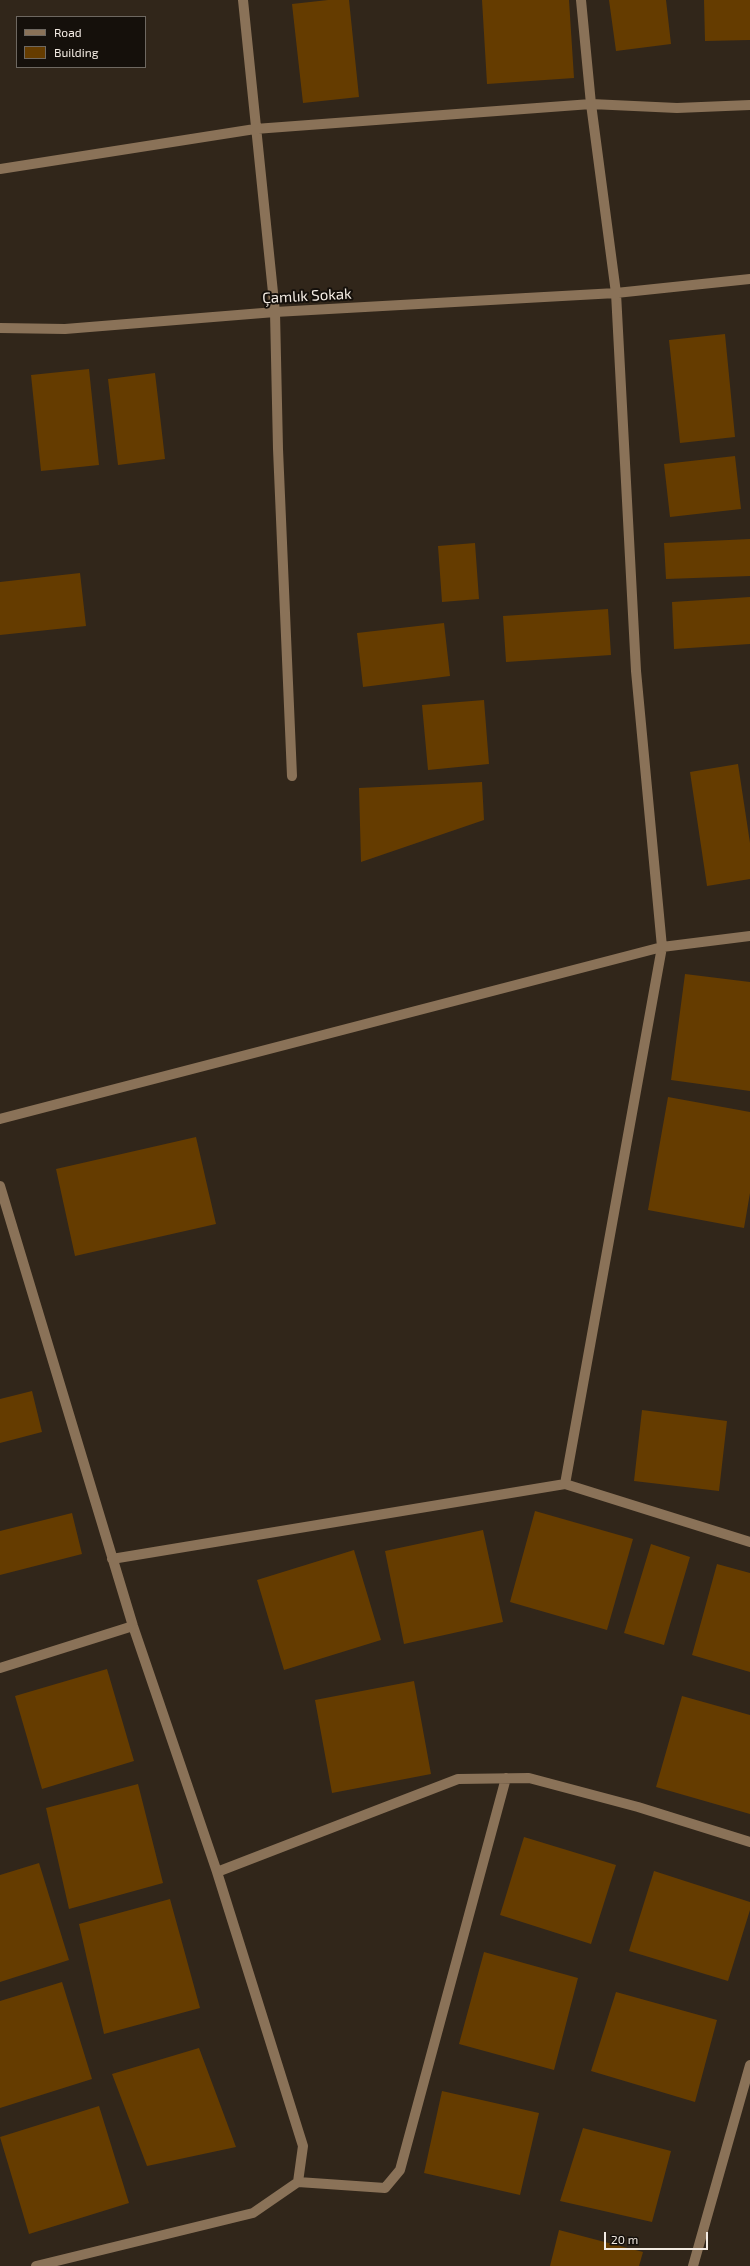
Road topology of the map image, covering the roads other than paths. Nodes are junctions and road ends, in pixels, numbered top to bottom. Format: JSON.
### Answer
{"nodes":[{"id":1,"x":243,"y":0,"type":"edge"},
{"id":2,"x":581,"y":0,"type":"edge"},
{"id":3,"x":591,"y":104,"type":"junction"},
{"id":4,"x":750,"y":105,"type":"edge"},
{"id":5,"x":255,"y":129,"type":"junction"},
{"id":6,"x":0,"y":169,"type":"edge"},
{"id":7,"x":750,"y":279,"type":"edge"},
{"id":8,"x":616,"y":293,"type":"junction"},
{"id":9,"x":275,"y":312,"type":"junction"},
{"id":10,"x":0,"y":328,"type":"edge"},
{"id":11,"x":292,"y":776,"type":"dead end"},
{"id":12,"x":750,"y":936,"type":"edge"},
{"id":13,"x":662,"y":947,"type":"junction"},
{"id":14,"x":0,"y":1119,"type":"edge"},
{"id":15,"x":0,"y":1186,"type":"edge"},
{"id":16,"x":565,"y":1484,"type":"junction"},
{"id":17,"x":750,"y":1542,"type":"edge"},
{"id":18,"x":112,"y":1559,"type":"junction"},
{"id":19,"x":132,"y":1626,"type":"junction"},
{"id":20,"x":0,"y":1668,"type":"edge"},
{"id":21,"x":506,"y":1778,"type":"junction"},
{"id":22,"x":750,"y":1842,"type":"edge"},
{"id":23,"x":218,"y":1872,"type":"junction"},
{"id":24,"x":750,"y":2065,"type":"edge"},
{"id":25,"x":298,"y":2182,"type":"junction"},
{"id":26,"x":36,"y":2266,"type":"edge"},
{"id":27,"x":693,"y":2266,"type":"edge"}],
"edges":[{"from":1,"to":5,"type":"street"},
{"from":2,"to":3,"type":"street"},
{"from":3,"to":4,"type":"street"},
{"from":3,"to":5,"type":"street"},
{"from":3,"to":8,"type":"street"},
{"from":5,"to":6,"type":"street"},
{"from":5,"to":9,"type":"street"},
{"from":7,"to":8,"type":"street","name":"Çamlık Sokak"},
{"from":8,"to":9,"type":"street","name":"Çamlık Sokak"},
{"from":8,"to":13,"type":"street"},
{"from":9,"to":10,"type":"street","name":"Çamlık Sokak"},
{"from":9,"to":11,"type":"street"},
{"from":12,"to":13,"type":"street"},
{"from":13,"to":14,"type":"street"},
{"from":13,"to":16,"type":"street"},
{"from":15,"to":18,"type":"street"},
{"from":16,"to":17,"type":"street"},
{"from":16,"to":18,"type":"street"},
{"from":18,"to":19,"type":"street"},
{"from":19,"to":20,"type":"street"},
{"from":19,"to":23,"type":"street"},
{"from":21,"to":22,"type":"street"},
{"from":21,"to":23,"type":"street"},
{"from":21,"to":25,"type":"street"},
{"from":23,"to":25,"type":"street"},
{"from":24,"to":27,"type":"street"},
{"from":25,"to":26,"type":"street"}]}
